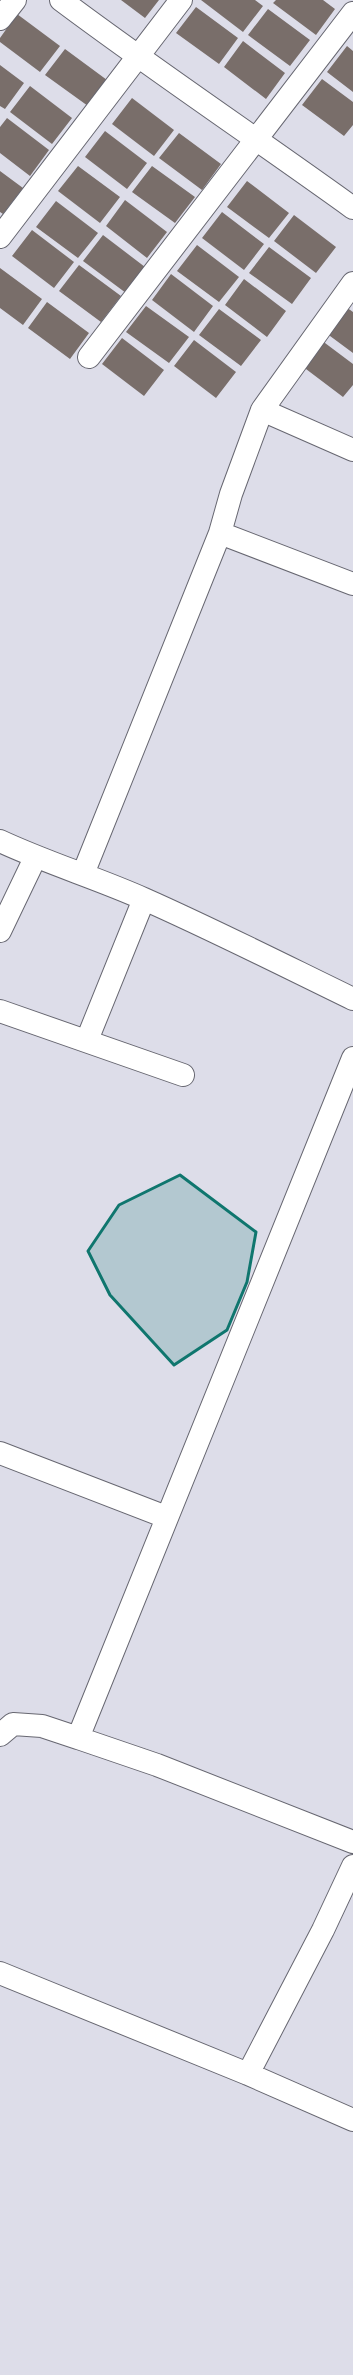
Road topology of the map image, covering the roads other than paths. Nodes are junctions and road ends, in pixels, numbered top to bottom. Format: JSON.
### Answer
{"nodes":[{"id":1,"x":15,"y":0,"type":"edge"},
{"id":2,"x":61,"y":0,"type":"edge"},
{"id":3,"x":181,"y":0,"type":"edge"},
{"id":4,"x":353,"y":13,"type":"edge"},
{"id":5,"x":0,"y":19,"type":"edge"},
{"id":6,"x":138,"y":57,"type":"junction"},
{"id":7,"x":256,"y":138,"type":"junction"},
{"id":8,"x":353,"y":208,"type":"edge"},
{"id":9,"x":0,"y":237,"type":"edge"},
{"id":10,"x":353,"y":283,"type":"edge"},
{"id":11,"x":89,"y":357,"type":"dead end"},
{"id":12,"x":262,"y":410,"type":"junction"},
{"id":13,"x":353,"y":450,"type":"edge"},
{"id":14,"x":220,"y":533,"type":"junction"},
{"id":15,"x":353,"y":584,"type":"edge"},
{"id":16,"x":0,"y":841,"type":"edge"},
{"id":17,"x":35,"y":858,"type":"junction"},
{"id":18,"x":83,"y":874,"type":"junction"},
{"id":19,"x":144,"y":899,"type":"junction"},
{"id":20,"x":0,"y":932,"type":"edge"},
{"id":21,"x":353,"y":999,"type":"edge"},
{"id":22,"x":0,"y":1011,"type":"edge"},
{"id":23,"x":87,"y":1040,"type":"junction"},
{"id":24,"x":353,"y":1058,"type":"edge"},
{"id":25,"x":183,"y":1075,"type":"dead end"},
{"id":26,"x":0,"y":1453,"type":"edge"},
{"id":27,"x":166,"y":1517,"type":"junction"},
{"id":28,"x":0,"y":1735,"type":"edge"},
{"id":29,"x":78,"y":1738,"type":"junction"},
{"id":30,"x":353,"y":1842,"type":"edge"},
{"id":31,"x":353,"y":1866,"type":"edge"},
{"id":32,"x":0,"y":1974,"type":"edge"},
{"id":33,"x":248,"y":2074,"type":"junction"},
{"id":34,"x":353,"y":2120,"type":"edge"}],
"edges":[{"from":1,"to":5,"type":"street"},
{"from":2,"to":6,"type":"street"},
{"from":3,"to":6,"type":"street"},
{"from":4,"to":7,"type":"street"},
{"from":6,"to":7,"type":"street"},
{"from":6,"to":9,"type":"street"},
{"from":7,"to":8,"type":"street"},
{"from":7,"to":11,"type":"street"},
{"from":10,"to":12,"type":"street"},
{"from":12,"to":13,"type":"street"},
{"from":12,"to":14,"type":"street"},
{"from":14,"to":15,"type":"street"},
{"from":14,"to":18,"type":"street"},
{"from":16,"to":17,"type":"street"},
{"from":17,"to":18,"type":"street"},
{"from":17,"to":20,"type":"street"},
{"from":18,"to":19,"type":"street"},
{"from":19,"to":21,"type":"street"},
{"from":19,"to":23,"type":"street"},
{"from":22,"to":23,"type":"street"},
{"from":23,"to":25,"type":"street"},
{"from":24,"to":27,"type":"street"},
{"from":26,"to":27,"type":"street"},
{"from":27,"to":29,"type":"street"},
{"from":28,"to":29,"type":"street"},
{"from":29,"to":30,"type":"street"},
{"from":31,"to":33,"type":"street"},
{"from":32,"to":33,"type":"street"},
{"from":33,"to":34,"type":"street"}]}
